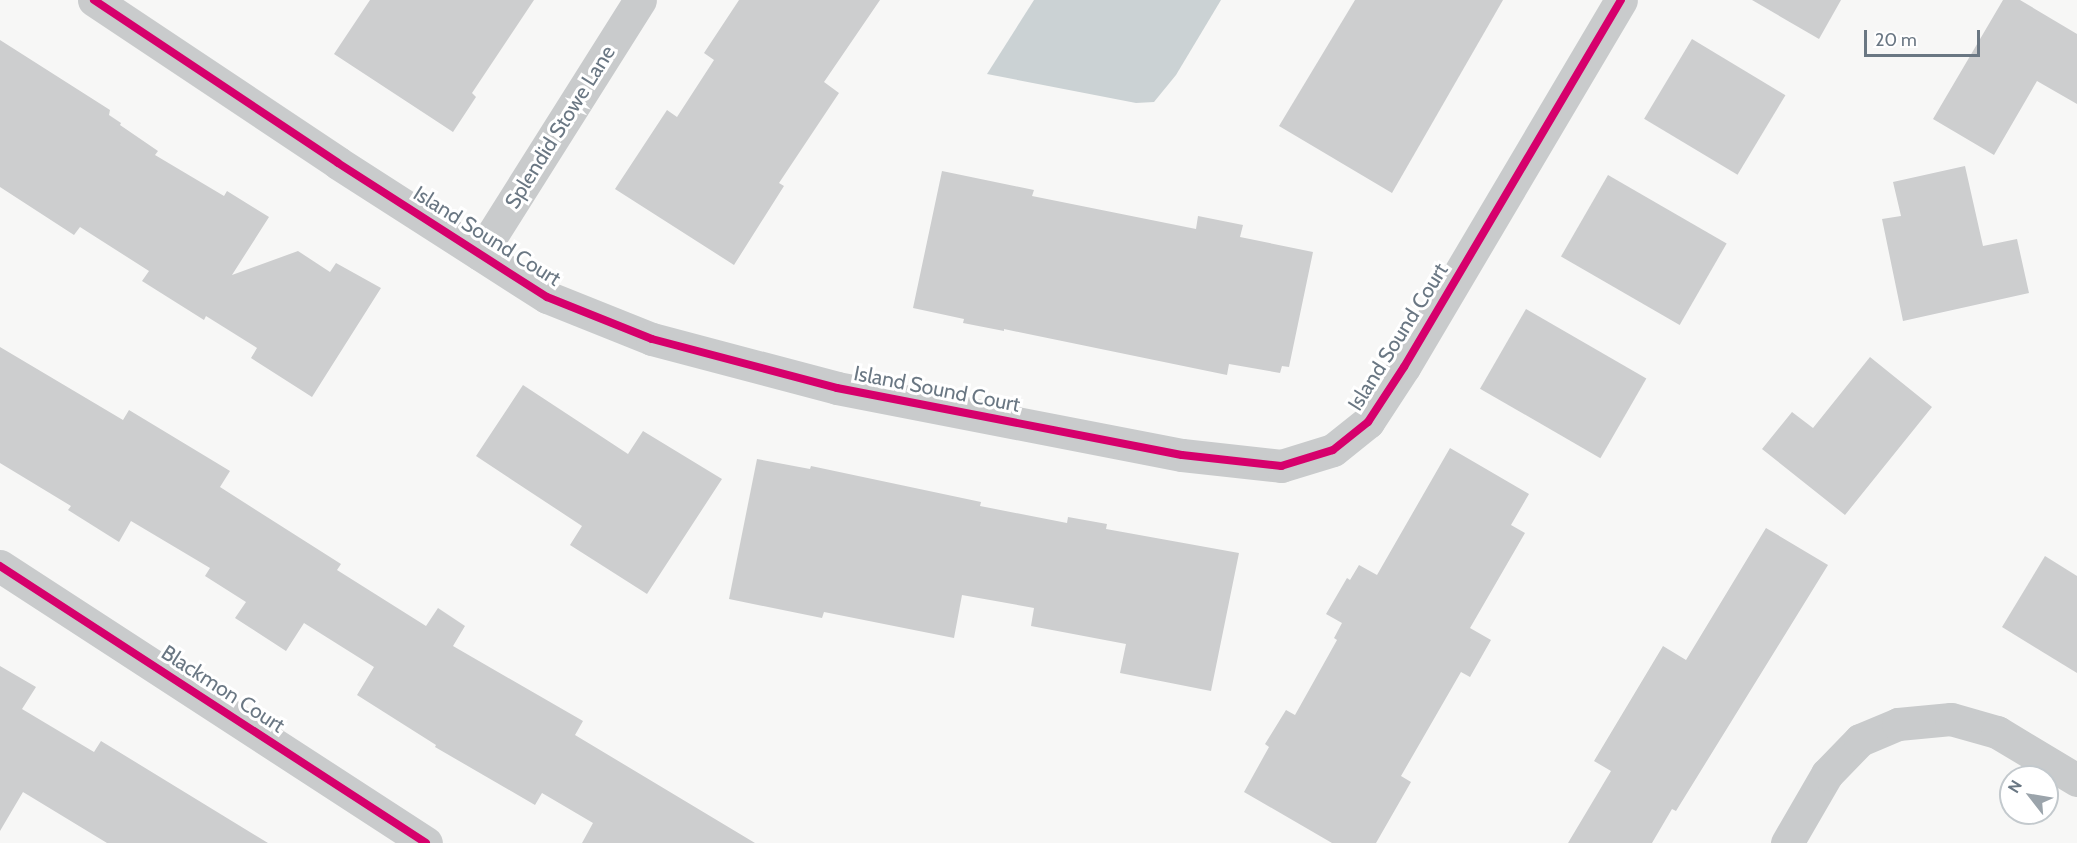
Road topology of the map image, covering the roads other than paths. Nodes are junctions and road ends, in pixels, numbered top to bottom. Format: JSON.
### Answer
{"nodes":[{"id":1,"x":94,"y":0,"type":"edge"},
{"id":2,"x":640,"y":0,"type":"edge"},
{"id":3,"x":1621,"y":0,"type":"edge"},
{"id":4,"x":480,"y":254,"type":"junction"},
{"id":5,"x":0,"y":566,"type":"edge"},
{"id":6,"x":2077,"y":780,"type":"edge"},
{"id":7,"x":426,"y":843,"type":"edge"},
{"id":8,"x":1786,"y":843,"type":"edge"}],
"edges":[{"from":1,"to":4,"type":"street","name":"Island Sound Court"},
{"from":2,"to":4,"type":"street","name":"Splendid Stowe Lane"},
{"from":3,"to":4,"type":"street","name":"Island Sound Court"},
{"from":5,"to":7,"type":"street","name":"Blackmon Court"},
{"from":6,"to":8,"type":"street"}]}
